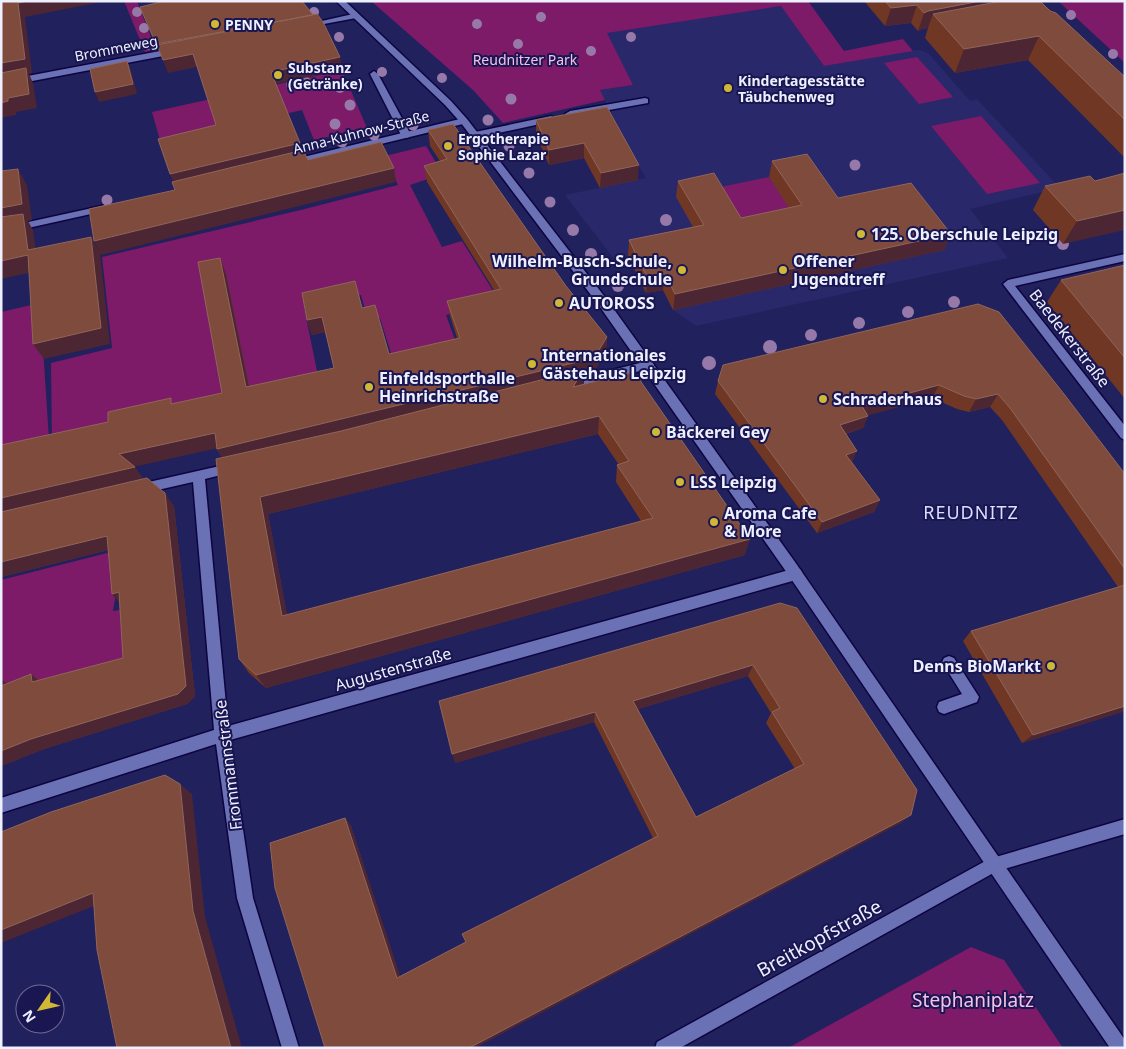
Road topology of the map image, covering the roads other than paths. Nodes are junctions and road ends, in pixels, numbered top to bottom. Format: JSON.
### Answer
{"nodes":[{"id":1,"x":340,"y":1,"type":"edge"},
{"id":2,"x":354,"y":16,"type":"junction"},
{"id":3,"x":302,"y":26,"type":"edge"},
{"id":4,"x":186,"y":49,"type":"edge"},
{"id":5,"x":374,"y":74,"type":"dead end"},
{"id":6,"x":1,"y":84,"type":"edge"},
{"id":7,"x":645,"y":101,"type":"dead end"},
{"id":8,"x":464,"y":121,"type":"junction"},
{"id":9,"x":406,"y":135,"type":"junction"},
{"id":10,"x":475,"y":135,"type":"junction"},
{"id":11,"x":280,"y":166,"type":"edge"},
{"id":12,"x":116,"y":206,"type":"edge"},
{"id":13,"x":1,"y":231,"type":"edge"},
{"id":14,"x":1125,"y":257,"type":"edge"},
{"id":15,"x":648,"y":365,"type":"junction"},
{"id":16,"x":556,"y":388,"type":"edge"},
{"id":17,"x":1125,"y":435,"type":"edge"},
{"id":18,"x":243,"y":465,"type":"edge"},
{"id":19,"x":199,"y":476,"type":"junction"},
{"id":20,"x":126,"y":492,"type":"edge"},
{"id":21,"x":796,"y":574,"type":"junction"},
{"id":22,"x":950,"y":662,"type":"dead end"},
{"id":23,"x":944,"y":707,"type":"dead end"},
{"id":24,"x":222,"y":735,"type":"junction"},
{"id":25,"x":1,"y":806,"type":"edge"},
{"id":26,"x":1125,"y":826,"type":"edge"},
{"id":27,"x":994,"y":864,"type":"junction"},
{"id":28,"x":291,"y":1048,"type":"edge"},
{"id":29,"x":663,"y":1048,"type":"edge"},
{"id":30,"x":1120,"y":1048,"type":"edge"}],
"edges":[{"from":1,"to":2,"type":"street"},
{"from":2,"to":3,"type":"street"},
{"from":2,"to":8,"type":"street"},
{"from":4,"to":6,"type":"street","name":"Brommeweg"},
{"from":5,"to":9,"type":"street"},
{"from":7,"to":10,"type":"street"},
{"from":8,"to":9,"type":"street","name":"Anna-Kuhnow-Straße"},
{"from":8,"to":10,"type":"street"},
{"from":9,"to":11,"type":"street","name":"Anna-Kuhnow-Straße"},
{"from":10,"to":15,"type":"street"},
{"from":12,"to":13,"type":"street"},
{"from":14,"to":17,"type":"street","name":"Baedekerstraße"},
{"from":15,"to":16,"type":"street"},
{"from":15,"to":21,"type":"street"},
{"from":18,"to":19,"type":"street"},
{"from":19,"to":20,"type":"street"},
{"from":19,"to":24,"type":"street","name":"Frommannstraße"},
{"from":21,"to":24,"type":"street","name":"Augustenstraße"},
{"from":21,"to":27,"type":"street"},
{"from":22,"to":23,"type":"street"},
{"from":24,"to":25,"type":"street","name":"Augustenstraße"},
{"from":24,"to":28,"type":"street","name":"Frommannstraße"},
{"from":26,"to":27,"type":"street","name":"Breitkopfstraße"},
{"from":27,"to":29,"type":"street","name":"Breitkopfstraße"},
{"from":27,"to":30,"type":"street"}]}
